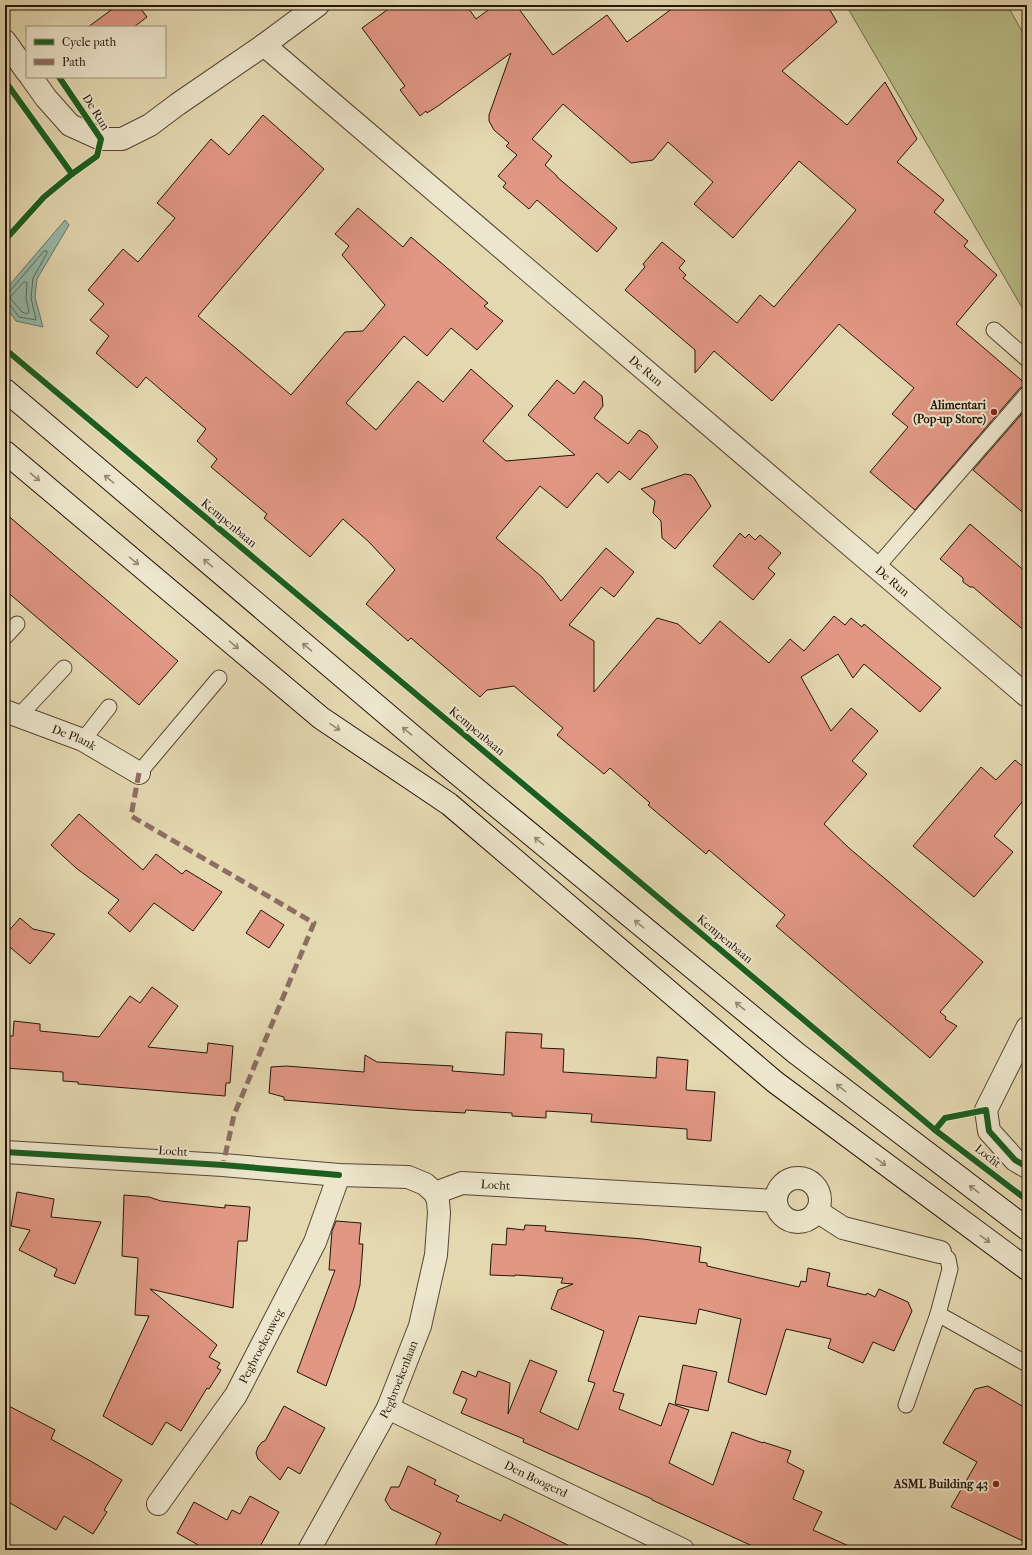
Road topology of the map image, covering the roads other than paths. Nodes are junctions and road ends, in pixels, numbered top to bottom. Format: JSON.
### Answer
{"nodes":[{"id":1,"x":318,"y":5,"type":"edge"},
{"id":2,"x":5,"y":41,"type":"edge"},
{"id":3,"x":264,"y":45,"type":"junction"},
{"id":4,"x":26,"y":71,"type":"edge"},
{"id":5,"x":32,"y":78,"type":"edge"},
{"id":6,"x":994,"y":330,"type":"dead end"},
{"id":7,"x":1027,"y":359,"type":"edge"},
{"id":8,"x":5,"y":390,"type":"edge"},
{"id":9,"x":1027,"y":394,"type":"edge"},
{"id":10,"x":5,"y":452,"type":"edge"},
{"id":11,"x":876,"y":568,"type":"junction"},
{"id":12,"x":17,"y":624,"type":"dead end"},
{"id":13,"x":5,"y":637,"type":"edge"},
{"id":14,"x":64,"y":668,"type":"dead end"},
{"id":15,"x":219,"y":678,"type":"dead end"},
{"id":16,"x":1027,"y":696,"type":"edge"},
{"id":17,"x":109,"y":707,"type":"dead end"},
{"id":18,"x":12,"y":714,"type":"edge"},
{"id":19,"x":83,"y":740,"type":"junction"},
{"id":20,"x":139,"y":773,"type":"joint"},
{"id":21,"x":1027,"y":1028,"type":"edge"},
{"id":22,"x":5,"y":1152,"type":"edge"},
{"id":23,"x":1027,"y":1167,"type":"edge"},
{"id":24,"x":339,"y":1175,"type":"junction"},
{"id":25,"x":435,"y":1193,"type":"junction"},
{"id":26,"x":776,"y":1201,"type":"junction"},
{"id":27,"x":817,"y":1211,"type":"junction"},
{"id":28,"x":1027,"y":1229,"type":"edge"},
{"id":29,"x":940,"y":1252,"type":"joint"},
{"id":30,"x":1027,"y":1269,"type":"edge"},
{"id":31,"x":938,"y":1314,"type":"junction"},
{"id":32,"x":1027,"y":1364,"type":"edge"},
{"id":33,"x":906,"y":1405,"type":"dead end"},
{"id":34,"x":388,"y":1408,"type":"junction"},
{"id":35,"x":158,"y":1504,"type":"dead end"},
{"id":36,"x":309,"y":1550,"type":"edge"},
{"id":37,"x":683,"y":1550,"type":"edge"}],
"edges":[{"from":1,"to":3,"type":"street","name":"De Run"},
{"from":2,"to":4,"type":"street"},
{"from":3,"to":5,"type":"street","name":"De Run"},
{"from":3,"to":11,"type":"street","name":"De Run"},
{"from":6,"to":7,"type":"lane"},
{"from":28,"to":8,"type":"street","one_way":true},
{"from":9,"to":11,"type":"lane"},
{"from":10,"to":30,"type":"street","one_way":true},
{"from":11,"to":16,"type":"street","name":"De Run"},
{"from":12,"to":13,"type":"lane"},
{"from":14,"to":18,"type":"lane"},
{"from":15,"to":20,"type":"lane"},
{"from":17,"to":19,"type":"lane"},
{"from":18,"to":19,"type":"street","name":"De Plank"},
{"from":19,"to":20,"type":"street","name":"De Plank"},
{"from":21,"to":23,"type":"street"},
{"from":22,"to":24,"type":"street","name":"Locht"},
{"from":24,"to":25,"type":"street","name":"Locht"},
{"from":24,"to":35,"type":"street","name":"Pegbroekenweg"},
{"from":25,"to":26,"type":"street","name":"Locht"},
{"from":25,"to":34,"type":"street","name":"Pegbroekenlaan"},
{"from":26,"to":27,"type":"street"},
{"from":26,"to":27,"type":"street"},
{"from":27,"to":29,"type":"street"},
{"from":29,"to":31,"type":"lane"},
{"from":31,"to":32,"type":"lane"},
{"from":31,"to":33,"type":"lane"},
{"from":34,"to":36,"type":"street","name":"Pegbroekenlaan"},
{"from":34,"to":37,"type":"street","name":"Den Boogerd"}]}
